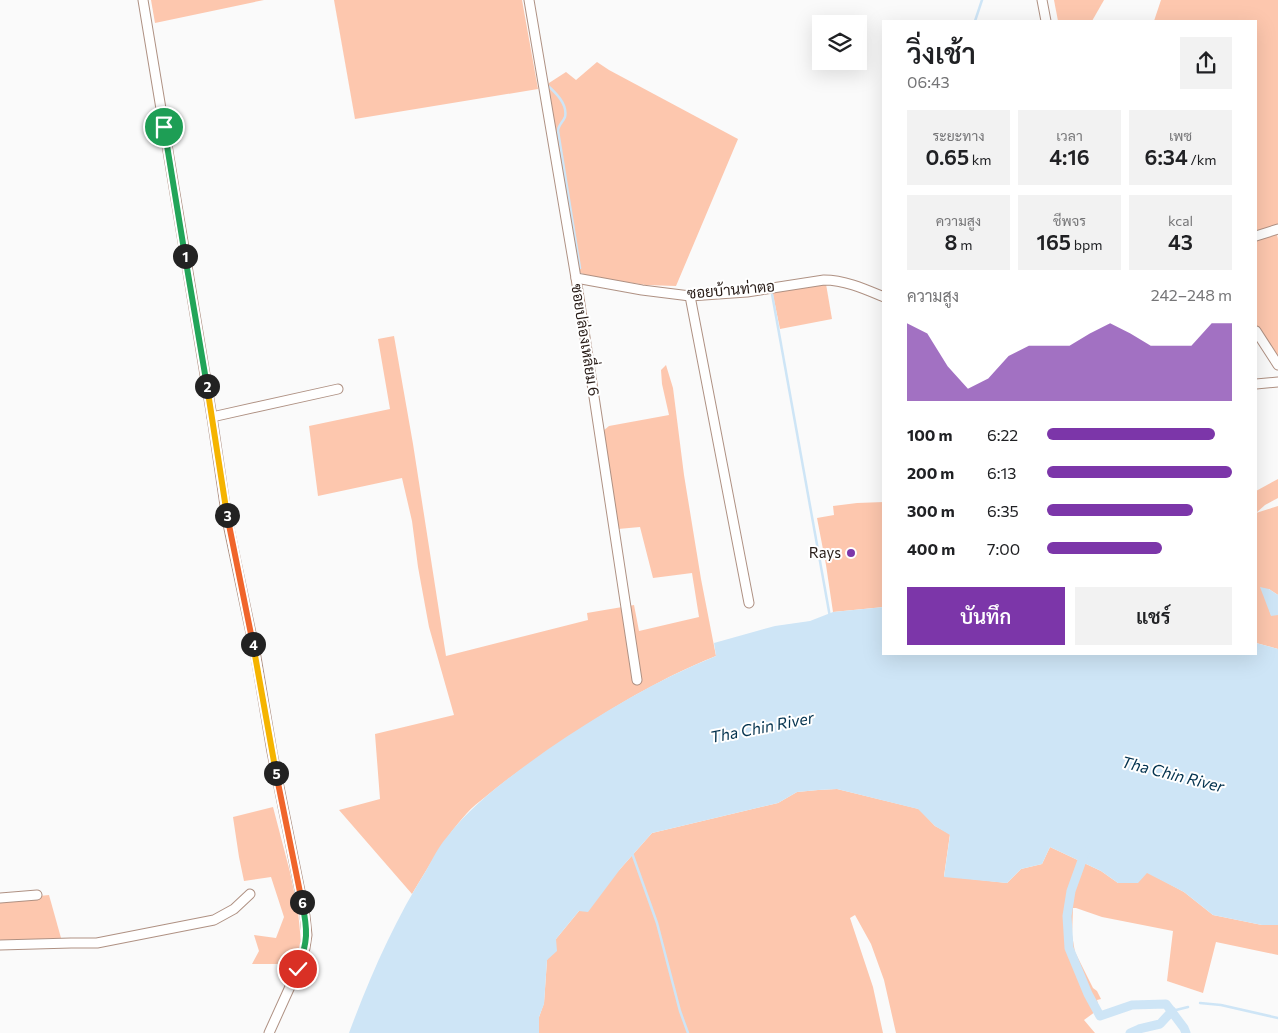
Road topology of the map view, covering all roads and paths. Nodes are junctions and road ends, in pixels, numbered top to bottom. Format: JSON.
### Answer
{"nodes":[{"id":1,"x":143,"y":0,"type":"edge"},
{"id":2,"x":529,"y":0,"type":"edge"},
{"id":3,"x":1043,"y":1,"type":"edge"},
{"id":4,"x":1046,"y":20,"type":"edge"},
{"id":5,"x":1278,"y":229,"type":"edge"},
{"id":6,"x":1257,"y":236,"type":"edge"},
{"id":7,"x":576,"y":278,"type":"junction"},
{"id":8,"x":690,"y":296,"type":"junction"},
{"id":9,"x":882,"y":296,"type":"edge"},
{"id":10,"x":1257,"y":333,"type":"edge"},
{"id":11,"x":1278,"y":365,"type":"edge"},
{"id":12,"x":1278,"y":382,"type":"edge"},
{"id":13,"x":1257,"y":384,"type":"edge"},
{"id":14,"x":338,"y":389,"type":"dead end"},
{"id":15,"x":212,"y":417,"type":"junction"},
{"id":16,"x":749,"y":603,"type":"dead end"},
{"id":17,"x":637,"y":680,"type":"dead end"},
{"id":18,"x":250,"y":894,"type":"dead end"},
{"id":19,"x":38,"y":895,"type":"dead end"},
{"id":20,"x":0,"y":898,"type":"edge"},
{"id":21,"x":0,"y":945,"type":"edge"},
{"id":22,"x":269,"y":1033,"type":"edge"}],
"edges":[{"from":1,"to":15,"type":"street"},
{"from":2,"to":7,"type":"street","name":"ซอยปล่องเหลี่ยม 6"},
{"from":3,"to":4,"type":"street"},
{"from":5,"to":6,"type":"street"},
{"from":7,"to":8,"type":"street","name":"ซอยบ้านท่าตอ"},
{"from":7,"to":17,"type":"street","name":"ซอยปล่องเหลี่ยม 6"},
{"from":8,"to":9,"type":"street","name":"ซอยบ้านท่าตอ"},
{"from":8,"to":16,"type":"street"},
{"from":10,"to":11,"type":"street"},
{"from":12,"to":13,"type":"street"},
{"from":14,"to":15,"type":"street"},
{"from":15,"to":22,"type":"street"},
{"from":18,"to":21,"type":"street"},
{"from":19,"to":20,"type":"street"}]}
